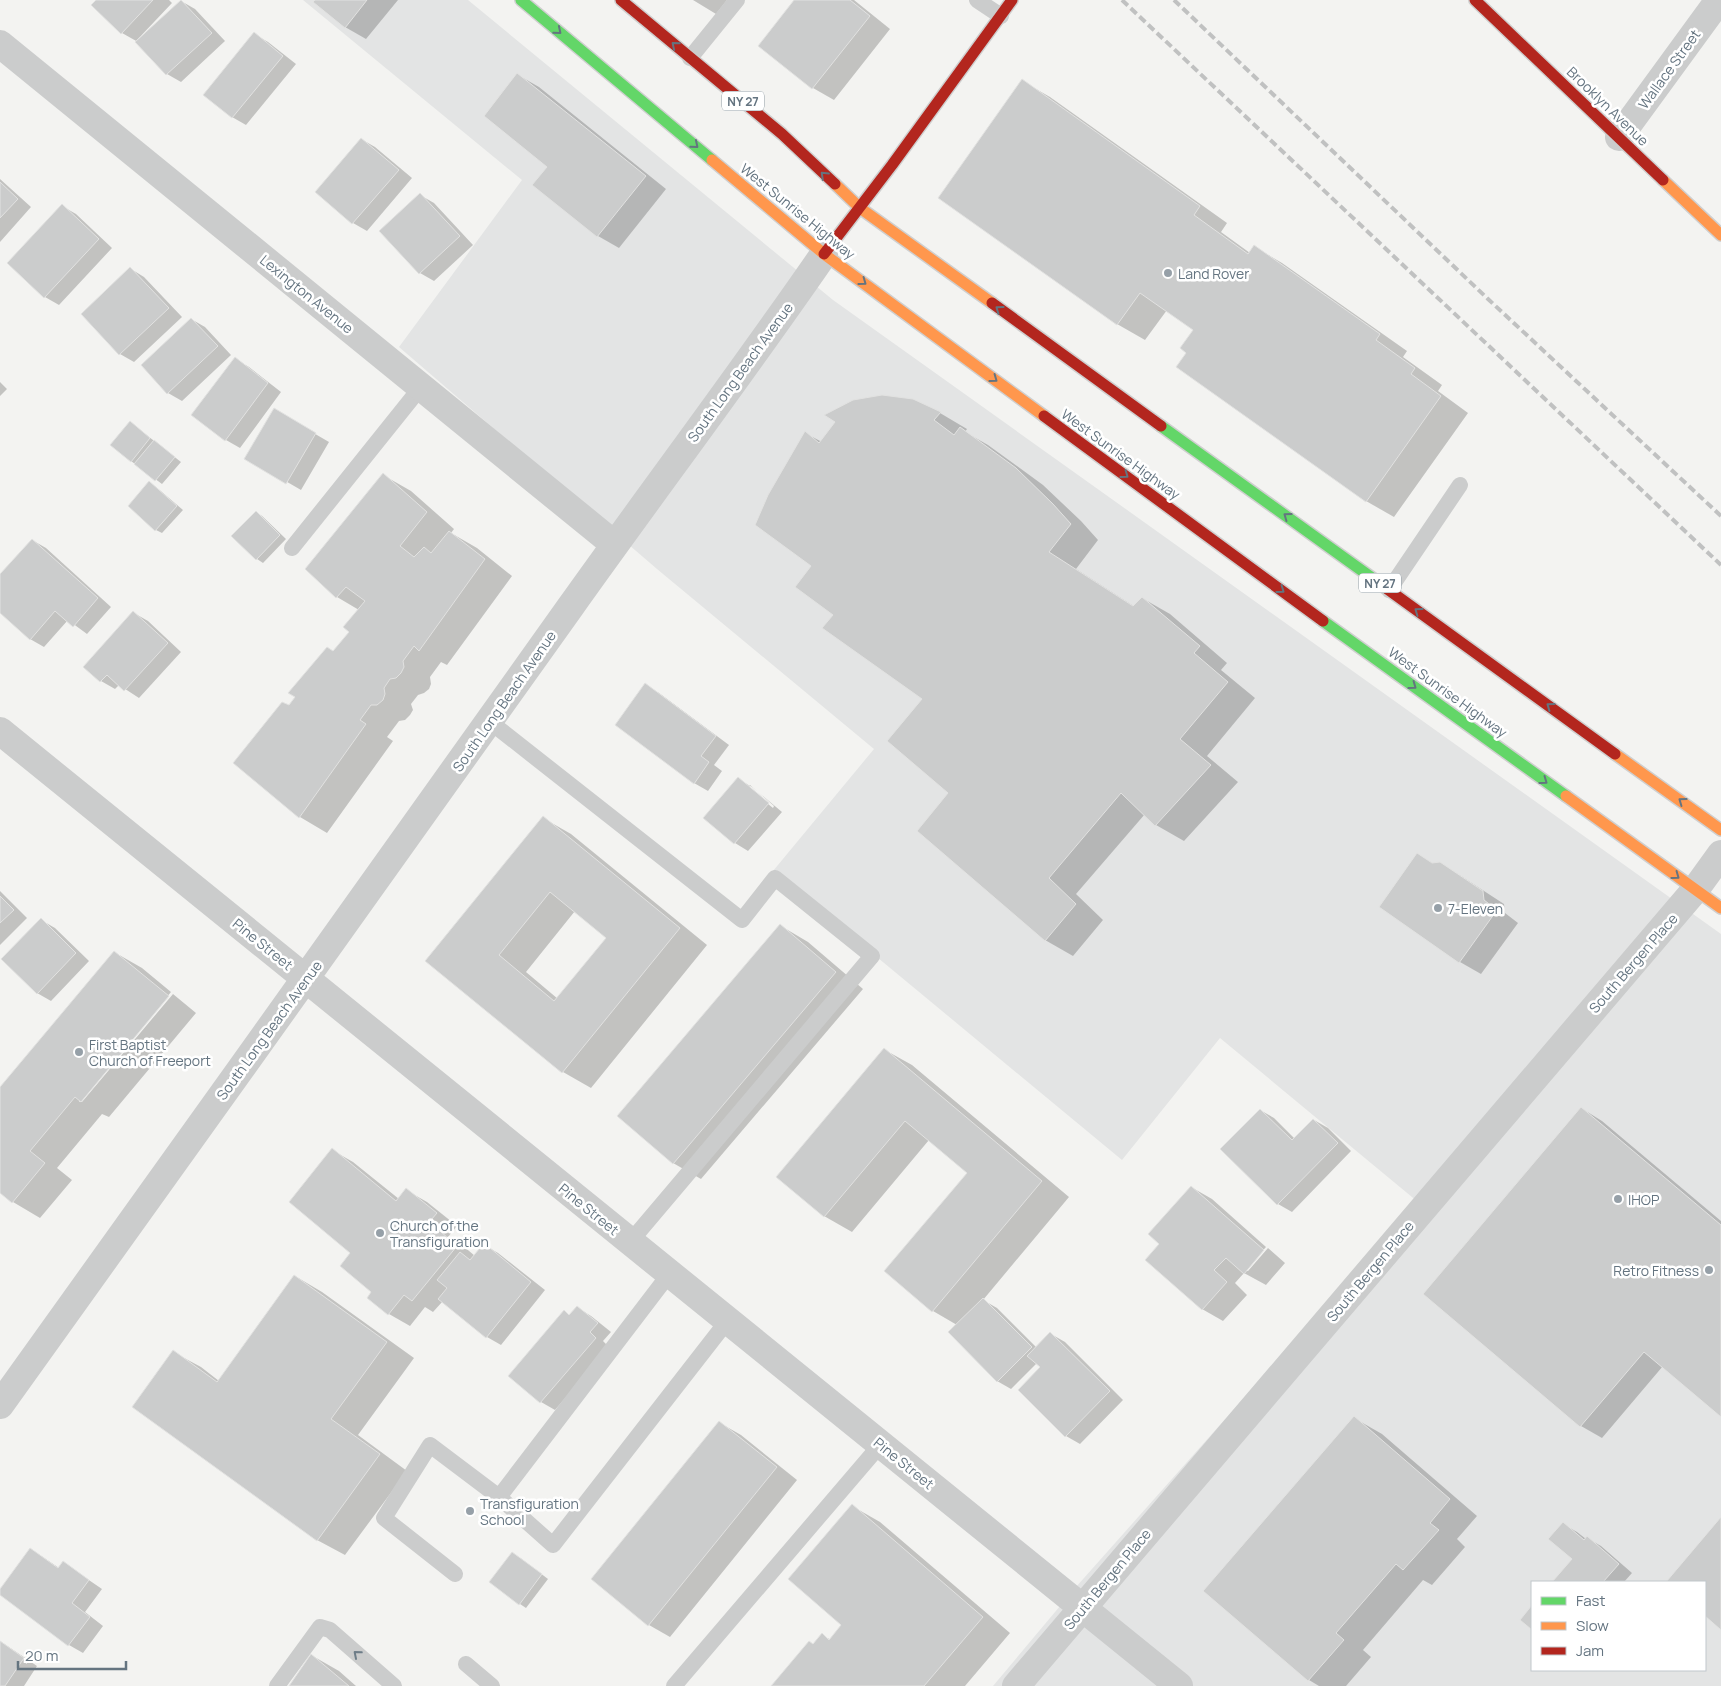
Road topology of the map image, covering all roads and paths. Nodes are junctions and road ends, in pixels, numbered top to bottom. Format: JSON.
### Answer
{"nodes":[{"id":1,"x":521,"y":0,"type":"edge"},
{"id":2,"x":621,"y":0,"type":"edge"},
{"id":3,"x":737,"y":0,"type":"edge"},
{"id":4,"x":977,"y":0,"type":"edge"},
{"id":5,"x":1012,"y":0,"type":"edge"},
{"id":6,"x":1475,"y":0,"type":"edge"},
{"id":7,"x":1719,"y":0,"type":"edge"},
{"id":8,"x":1001,"y":16,"type":"junction"},
{"id":9,"x":0,"y":44,"type":"edge"},
{"id":10,"x":690,"y":58,"type":"junction"},
{"id":11,"x":1619,"y":137,"type":"junction"},
{"id":12,"x":860,"y":208,"type":"junction"},
{"id":13,"x":1721,"y":234,"type":"edge"},
{"id":14,"x":824,"y":254,"type":"junction"},
{"id":15,"x":421,"y":387,"type":"junction"},
{"id":16,"x":1460,"y":485,"type":"dead end"},
{"id":17,"x":615,"y":545,"type":"junction"},
{"id":18,"x":292,"y":548,"type":"dead end"},
{"id":19,"x":1389,"y":590,"type":"junction"},
{"id":20,"x":489,"y":722,"type":"junction"},
{"id":21,"x":0,"y":731,"type":"edge"},
{"id":22,"x":1721,"y":830,"type":"edge"},
{"id":23,"x":1721,"y":854,"type":"edge"},
{"id":24,"x":1695,"y":890,"type":"junction"},
{"id":25,"x":1721,"y":908,"type":"edge"},
{"id":26,"x":306,"y":979,"type":"junction"},
{"id":27,"x":630,"y":1242,"type":"junction"},
{"id":28,"x":670,"y":1272,"type":"junction"},
{"id":29,"x":728,"y":1320,"type":"junction"},
{"id":30,"x":0,"y":1404,"type":"edge"},
{"id":31,"x":881,"y":1444,"type":"junction"},
{"id":32,"x":499,"y":1497,"type":"junction"},
{"id":33,"x":455,"y":1574,"type":"dead end"},
{"id":34,"x":1083,"y":1608,"type":"junction"},
{"id":35,"x":466,"y":1664,"type":"dead end"},
{"id":36,"x":276,"y":1686,"type":"edge"},
{"id":37,"x":394,"y":1686,"type":"edge"},
{"id":38,"x":492,"y":1686,"type":"edge"},
{"id":39,"x":674,"y":1686,"type":"edge"},
{"id":40,"x":1016,"y":1686,"type":"edge"},
{"id":41,"x":1179,"y":1686,"type":"edge"}],
"edges":[{"from":1,"to":14,"type":"main road","name":"West Sunrise Highway","one_way":true},
{"from":10,"to":2,"type":"main road","number":"NY 27","one_way":true},
{"from":3,"to":10,"type":"lane"},
{"from":4,"to":8,"type":"lane"},
{"from":5,"to":8,"type":"main road","name":"South Long Beach Avenue"},
{"from":6,"to":11,"type":"main road","name":"Brooklyn Avenue"},
{"from":7,"to":11,"type":"street","name":"Wallace Street"},
{"from":8,"to":12,"type":"main road","name":"South Long Beach Avenue"},
{"from":9,"to":15,"type":"street","name":"Lexington Avenue"},
{"from":12,"to":10,"type":"main road","number":"NY 27","one_way":true},
{"from":11,"to":13,"type":"main road","name":"Brooklyn Avenue"},
{"from":12,"to":14,"type":"main road","name":"South Long Beach Avenue"},
{"from":19,"to":12,"type":"main road","number":"NY 27","one_way":true},
{"from":14,"to":17,"type":"street","name":"South Long Beach Avenue"},
{"from":14,"to":24,"type":"main road","name":"West Sunrise Highway","one_way":true},
{"from":15,"to":17,"type":"street","name":"Lexington Avenue"},
{"from":15,"to":18,"type":"lane"},
{"from":16,"to":19,"type":"lane"},
{"from":17,"to":20,"type":"street","name":"South Long Beach Avenue"},
{"from":22,"to":19,"type":"main road","number":"NY 27","one_way":true},
{"from":20,"to":26,"type":"street","name":"South Long Beach Avenue"},
{"from":20,"to":27,"type":"lane"},
{"from":21,"to":26,"type":"street","name":"Pine Street"},
{"from":23,"to":24,"type":"street","name":"South Bergen Place"},
{"from":24,"to":25,"type":"main road","name":"West Sunrise Highway"},
{"from":24,"to":34,"type":"street","name":"South Bergen Place"},
{"from":26,"to":27,"type":"street","name":"Pine Street"},
{"from":26,"to":30,"type":"street","name":"South Long Beach Avenue"},
{"from":27,"to":28,"type":"street","name":"Pine Street"},
{"from":28,"to":29,"type":"street","name":"Pine Street"},
{"from":28,"to":32,"type":"lane"},
{"from":29,"to":31,"type":"street","name":"Pine Street"},
{"from":29,"to":32,"type":"lane"},
{"from":31,"to":34,"type":"street","name":"Pine Street"},
{"from":31,"to":39,"type":"lane"},
{"from":32,"to":33,"type":"lane"},
{"from":34,"to":40,"type":"street","name":"South Bergen Place"},
{"from":34,"to":41,"type":"street","name":"Pine Street"},
{"from":35,"to":38,"type":"lane"},
{"from":37,"to":36,"type":"lane","one_way":true}]}
